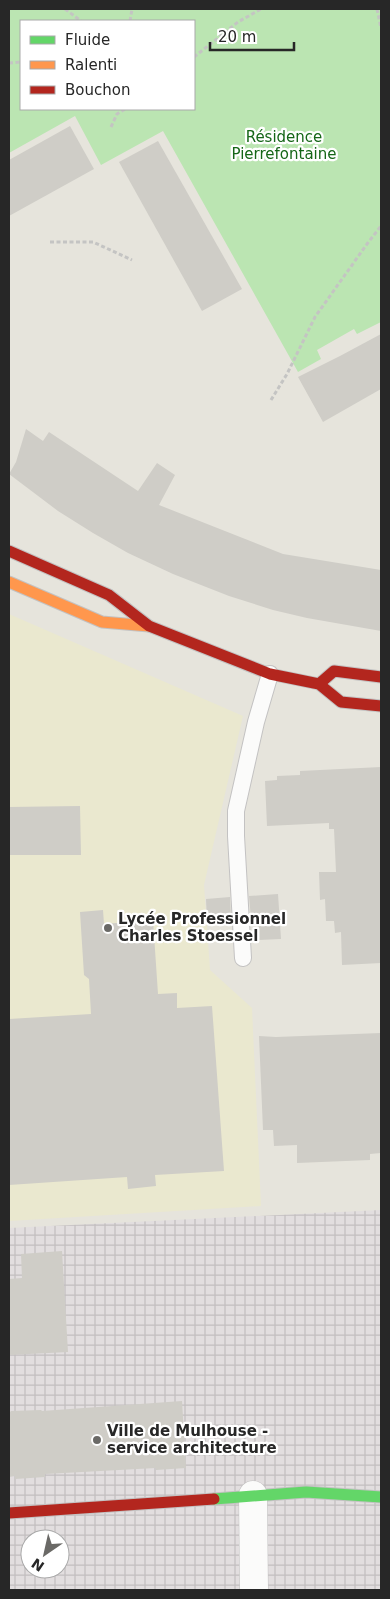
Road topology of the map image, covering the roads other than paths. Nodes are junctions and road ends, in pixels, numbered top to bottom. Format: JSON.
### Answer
{"nodes":[{"id":1,"x":9,"y":551,"type":"edge"},
{"id":2,"x":9,"y":582,"type":"edge"},
{"id":3,"x":149,"y":626,"type":"junction"},
{"id":4,"x":270,"y":674,"type":"junction"},
{"id":5,"x":381,"y":677,"type":"edge"},
{"id":6,"x":319,"y":684,"type":"junction"},
{"id":7,"x":381,"y":706,"type":"edge"},
{"id":8,"x":243,"y":958,"type":"dead end"},
{"id":9,"x":253,"y":1495,"type":"junction"},
{"id":10,"x":381,"y":1497,"type":"edge"},
{"id":11,"x":9,"y":1514,"type":"edge"},
{"id":12,"x":254,"y":1590,"type":"edge"}],
"edges":[{"from":1,"to":3,"type":"main road"},
{"from":2,"to":3,"type":"main road"},
{"from":3,"to":4,"type":"main road"},
{"from":4,"to":6,"type":"main road"},
{"from":4,"to":8,"type":"lane"},
{"from":5,"to":6,"type":"main road"},
{"from":6,"to":7,"type":"main road"},
{"from":9,"to":10,"type":"main road"},
{"from":9,"to":11,"type":"main road"},
{"from":9,"to":12,"type":"street"}]}
